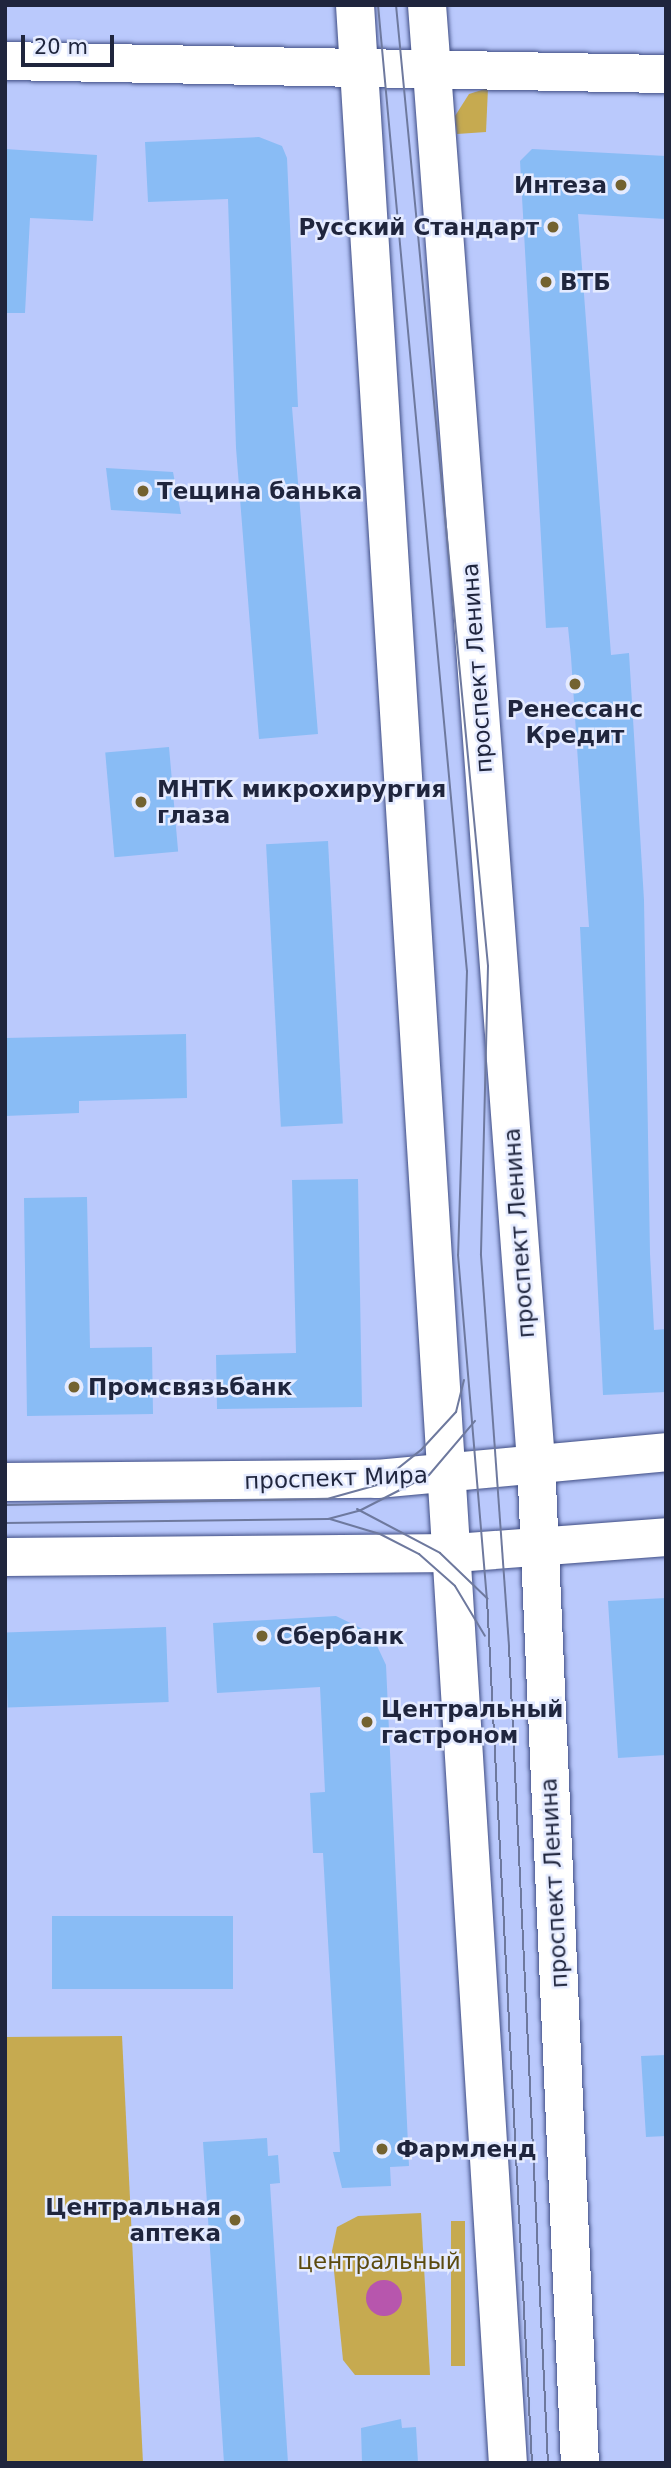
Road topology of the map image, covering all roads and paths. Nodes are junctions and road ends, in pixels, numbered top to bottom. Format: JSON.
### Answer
{"nodes":[{"id":1,"x":355,"y":5,"type":"edge"},
{"id":2,"x":427,"y":5,"type":"edge"},
{"id":3,"x":5,"y":61,"type":"edge"},
{"id":4,"x":432,"y":68,"type":"junction"},
{"id":5,"x":360,"y":70,"type":"junction"},
{"id":6,"x":666,"y":74,"type":"edge"},
{"id":7,"x":666,"y":1452,"type":"edge"},
{"id":8,"x":537,"y":1461,"type":"junction"},
{"id":9,"x":450,"y":1473,"type":"junction"},
{"id":10,"x":5,"y":1482,"type":"edge"},
{"id":11,"x":666,"y":1537,"type":"edge"},
{"id":12,"x":541,"y":1546,"type":"junction"},
{"id":13,"x":455,"y":1553,"type":"junction"},
{"id":14,"x":5,"y":1557,"type":"edge"},
{"id":15,"x":508,"y":2463,"type":"edge"},
{"id":16,"x":580,"y":2463,"type":"edge"}],
"edges":[{"from":1,"to":5,"type":"main road"},
{"from":2,"to":4,"type":"main road","name":"проспект Ленина"},
{"from":3,"to":5,"type":"main road"},
{"from":4,"to":5,"type":"main road"},
{"from":4,"to":6,"type":"main road"},
{"from":4,"to":8,"type":"main road","name":"проспект Ленина"},
{"from":5,"to":9,"type":"main road"},
{"from":7,"to":8,"type":"main road","name":"проспект Мира"},
{"from":8,"to":9,"type":"main road","name":"проспект Мира"},
{"from":8,"to":12,"type":"main road","name":"проспект Ленина"},
{"from":9,"to":10,"type":"main road","name":"проспект Мира"},
{"from":9,"to":13,"type":"main road"},
{"from":11,"to":12,"type":"main road"},
{"from":12,"to":13,"type":"main road"},
{"from":12,"to":16,"type":"main road","name":"проспект Ленина"},
{"from":13,"to":14,"type":"main road"},
{"from":13,"to":15,"type":"main road"}]}
